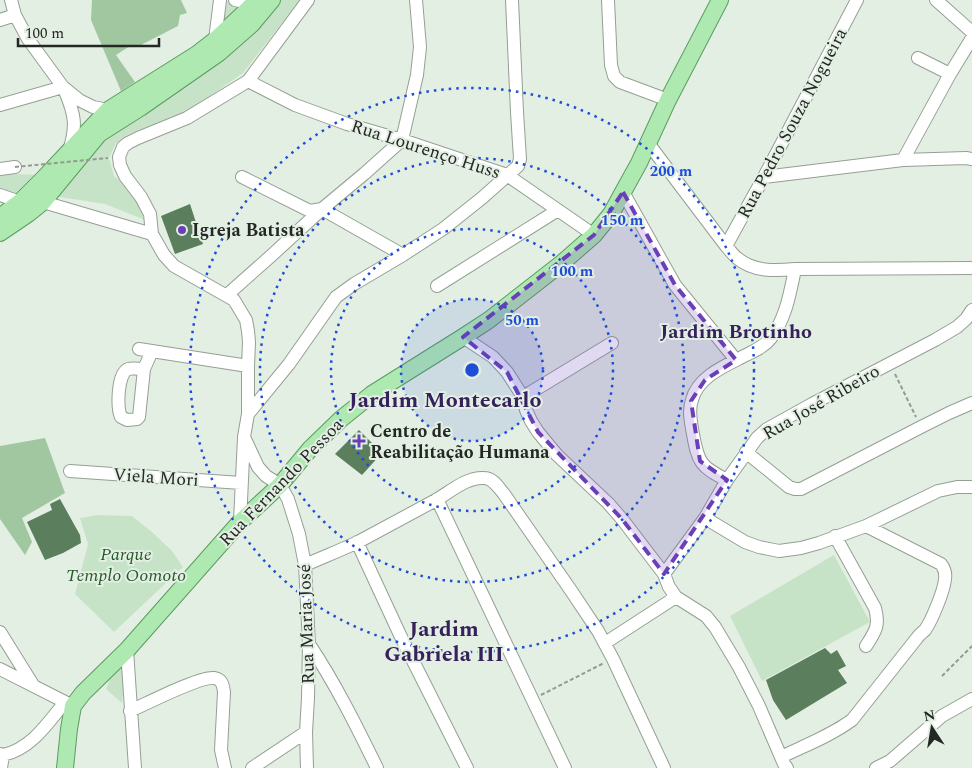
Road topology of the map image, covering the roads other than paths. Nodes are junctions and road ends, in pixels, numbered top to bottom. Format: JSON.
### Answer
{"nodes":[{"id":1,"x":11,"y":0,"type":"edge"},
{"id":2,"x":220,"y":0,"type":"edge"},
{"id":3,"x":235,"y":0,"type":"edge"},
{"id":4,"x":253,"y":0,"type":"edge"},
{"id":5,"x":257,"y":0,"type":"edge"},
{"id":6,"x":272,"y":0,"type":"edge"},
{"id":7,"x":308,"y":0,"type":"edge"},
{"id":8,"x":416,"y":0,"type":"edge"},
{"id":9,"x":512,"y":0,"type":"edge"},
{"id":10,"x":608,"y":0,"type":"edge"},
{"id":11,"x":720,"y":0,"type":"edge"},
{"id":12,"x":857,"y":0,"type":"edge"},
{"id":13,"x":936,"y":0,"type":"edge"},
{"id":14,"x":15,"y":15,"type":"junction"},
{"id":15,"x":0,"y":20,"type":"edge"},
{"id":16,"x":972,"y":32,"type":"edge"},
{"id":17,"x":972,"y":38,"type":"edge"},
{"id":18,"x":217,"y":47,"type":"junction"},
{"id":19,"x":918,"y":58,"type":"dead end"},
{"id":20,"x":950,"y":74,"type":"junction"},
{"id":21,"x":248,"y":81,"type":"junction"},
{"id":22,"x":63,"y":87,"type":"junction"},
{"id":23,"x":668,"y":100,"type":"junction"},
{"id":24,"x":0,"y":105,"type":"edge"},
{"id":25,"x":108,"y":110,"type":"junction"},
{"id":26,"x":402,"y":140,"type":"junction"},
{"id":27,"x":648,"y":143,"type":"junction"},
{"id":28,"x":68,"y":151,"type":"junction"},
{"id":29,"x":972,"y":159,"type":"edge"},
{"id":30,"x":903,"y":160,"type":"junction"},
{"id":31,"x":19,"y":168,"type":"road end"},
{"id":32,"x":0,"y":169,"type":"edge"},
{"id":33,"x":507,"y":175,"type":"junction"},
{"id":34,"x":242,"y":177,"type":"dead end"},
{"id":35,"x":764,"y":177,"type":"junction"},
{"id":36,"x":623,"y":192,"type":"junction"},
{"id":37,"x":0,"y":195,"type":"edge"},
{"id":38,"x":20,"y":202,"type":"junction"},
{"id":39,"x":43,"y":202,"type":"junction"},
{"id":40,"x":322,"y":209,"type":"junction"},
{"id":41,"x":558,"y":210,"type":"junction"},
{"id":42,"x":0,"y":217,"type":"edge"},
{"id":43,"x":0,"y":233,"type":"edge"},
{"id":44,"x":152,"y":234,"type":"junction"},
{"id":45,"x":594,"y":235,"type":"junction"},
{"id":46,"x":726,"y":246,"type":"junction"},
{"id":47,"x":403,"y":255,"type":"junction"},
{"id":48,"x":972,"y":268,"type":"edge"},
{"id":49,"x":795,"y":270,"type":"junction"},
{"id":50,"x":437,"y":286,"type":"dead end"},
{"id":51,"x":226,"y":295,"type":"junction"},
{"id":52,"x":972,"y":310,"type":"edge"},
{"id":53,"x":463,"y":337,"type":"junction"},
{"id":54,"x":612,"y":343,"type":"dead end"},
{"id":55,"x":139,"y":349,"type":"dead end"},
{"id":56,"x":152,"y":351,"type":"junction"},
{"id":57,"x":736,"y":360,"type":"junction"},
{"id":58,"x":248,"y":366,"type":"junction"},
{"id":59,"x":144,"y":369,"type":"dead end"},
{"id":60,"x":523,"y":397,"type":"junction"},
{"id":61,"x":972,"y":403,"type":"edge"},
{"id":62,"x":248,"y":414,"type":"junction"},
{"id":63,"x":244,"y":437,"type":"junction"},
{"id":64,"x":746,"y":452,"type":"junction"},
{"id":65,"x":70,"y":471,"type":"dead end"},
{"id":66,"x":727,"y":480,"type":"junction"},
{"id":67,"x":241,"y":483,"type":"junction"},
{"id":68,"x":280,"y":485,"type":"junction"},
{"id":69,"x":972,"y":487,"type":"edge"},
{"id":70,"x":437,"y":499,"type":"junction"},
{"id":71,"x":705,"y":518,"type":"junction"},
{"id":72,"x":240,"y":522,"type":"junction"},
{"id":73,"x":866,"y":526,"type":"junction"},
{"id":74,"x":835,"y":536,"type":"junction"},
{"id":75,"x":356,"y":542,"type":"junction"},
{"id":76,"x":305,"y":565,"type":"junction"},
{"id":77,"x":664,"y":574,"type":"junction"},
{"id":78,"x":676,"y":597,"type":"junction"},
{"id":79,"x":0,"y":632,"type":"edge"},
{"id":80,"x":604,"y":643,"type":"junction"},
{"id":81,"x":309,"y":644,"type":"junction"},
{"id":82,"x":866,"y":646,"type":"dead end"},
{"id":83,"x":127,"y":650,"type":"junction"},
{"id":84,"x":0,"y":668,"type":"edge"},
{"id":85,"x":33,"y":686,"type":"junction"},
{"id":86,"x":972,"y":700,"type":"edge"},
{"id":87,"x":69,"y":704,"type":"junction"},
{"id":88,"x":130,"y":711,"type":"junction"},
{"id":89,"x":306,"y":732,"type":"junction"},
{"id":90,"x":2,"y":759,"type":"edge"},
{"id":91,"x":785,"y":765,"type":"edge"},
{"id":92,"x":134,"y":767,"type":"edge"},
{"id":93,"x":65,"y":768,"type":"edge"},
{"id":94,"x":225,"y":768,"type":"edge"},
{"id":95,"x":252,"y":768,"type":"edge"},
{"id":96,"x":307,"y":768,"type":"edge"},
{"id":97,"x":377,"y":768,"type":"edge"},
{"id":98,"x":467,"y":768,"type":"edge"},
{"id":99,"x":565,"y":768,"type":"edge"},
{"id":100,"x":664,"y":768,"type":"edge"},
{"id":101,"x":879,"y":768,"type":"edge"}],
"edges":[{"from":1,"to":14,"type":"street"},
{"from":2,"to":18,"type":"street"},
{"from":3,"to":4,"type":"street"},
{"from":5,"to":18,"type":"main road"},
{"from":6,"to":18,"type":"main road"},
{"from":7,"to":21,"type":"street"},
{"from":8,"to":26,"type":"street"},
{"from":9,"to":33,"type":"street"},
{"from":10,"to":23,"type":"street"},
{"from":11,"to":23,"type":"main road","name":"Rua Fernando Pessoa"},
{"from":12,"to":35,"type":"street","name":"Rua Pedro Souza Nogueira"},
{"from":13,"to":16,"type":"street"},
{"from":14,"to":15,"type":"street"},
{"from":14,"to":22,"type":"street"},
{"from":17,"to":20,"type":"street"},
{"from":18,"to":25,"type":"main road"},
{"from":18,"to":39,"type":"main road"},
{"from":19,"to":20,"type":"street"},
{"from":20,"to":30,"type":"street"},
{"from":21,"to":26,"type":"street","name":"Rua Lourenço Huss"},
{"from":21,"to":44,"type":"street"},
{"from":22,"to":24,"type":"street"},
{"from":22,"to":25,"type":"street"},
{"from":22,"to":28,"type":"street"},
{"from":23,"to":27,"type":"main road","name":"Rua Fernando Pessoa"},
{"from":25,"to":28,"type":"main road"},
{"from":26,"to":33,"type":"street","name":"Rua Lourenço Huss"},
{"from":26,"to":40,"type":"street"},
{"from":27,"to":36,"type":"main road","name":"Rua Fernando Pessoa"},
{"from":27,"to":46,"type":"street"},
{"from":28,"to":38,"type":"main road"},
{"from":29,"to":30,"type":"street"},
{"from":30,"to":35,"type":"street"},
{"from":31,"to":32,"type":"street"},
{"from":33,"to":41,"type":"street","name":"Rua Lourenço Huss"},
{"from":33,"to":47,"type":"street"},
{"from":34,"to":40,"type":"street"},
{"from":35,"to":46,"type":"street","name":"Rua Pedro Souza Nogueira"},
{"from":36,"to":45,"type":"main road","name":"Rua Fernando Pessoa"},
{"from":36,"to":57,"type":"street"},
{"from":37,"to":38,"type":"street"},
{"from":38,"to":39,"type":"street"},
{"from":38,"to":42,"type":"main road"},
{"from":39,"to":43,"type":"main road"},
{"from":39,"to":44,"type":"street"},
{"from":40,"to":47,"type":"street"},
{"from":40,"to":51,"type":"street"},
{"from":41,"to":45,"type":"street","name":"Rua Lourenço Huss"},
{"from":41,"to":50,"type":"street"},
{"from":44,"to":51,"type":"street"},
{"from":45,"to":53,"type":"main road","name":"Rua Fernando Pessoa"},
{"from":46,"to":49,"type":"street"},
{"from":47,"to":62,"type":"street"},
{"from":48,"to":49,"type":"street"},
{"from":49,"to":57,"type":"street"},
{"from":51,"to":58,"type":"street"},
{"from":52,"to":64,"type":"street","name":"Rua José Ribeiro"},
{"from":53,"to":60,"type":"street"},
{"from":53,"to":68,"type":"main road","name":"Rua Fernando Pessoa"},
{"from":54,"to":60,"type":"street"},
{"from":55,"to":56,"type":"street"},
{"from":56,"to":58,"type":"street"},
{"from":56,"to":59,"type":"street"},
{"from":57,"to":66,"type":"street"},
{"from":58,"to":62,"type":"street"},
{"from":60,"to":77,"type":"street"},
{"from":61,"to":64,"type":"street"},
{"from":62,"to":63,"type":"street"},
{"from":63,"to":67,"type":"street"},
{"from":63,"to":68,"type":"street"},
{"from":64,"to":66,"type":"street","name":"Rua José Ribeiro"},
{"from":65,"to":67,"type":"street","name":"Viela Mori"},
{"from":66,"to":71,"type":"street","name":"Rua José Ribeiro"},
{"from":67,"to":72,"type":"street"},
{"from":68,"to":72,"type":"main road","name":"Rua Fernando Pessoa"},
{"from":68,"to":76,"type":"street","name":"Rua Maria José"},
{"from":69,"to":73,"type":"street"},
{"from":70,"to":75,"type":"street"},
{"from":70,"to":80,"type":"street"},
{"from":70,"to":99,"type":"street"},
{"from":71,"to":74,"type":"street"},
{"from":71,"to":77,"type":"street","name":"Rua José Ribeiro"},
{"from":72,"to":83,"type":"main road","name":"Rua Fernando Pessoa"},
{"from":73,"to":74,"type":"street"},
{"from":73,"to":91,"type":"street"},
{"from":74,"to":82,"type":"street"},
{"from":75,"to":76,"type":"street"},
{"from":75,"to":98,"type":"street"},
{"from":76,"to":81,"type":"street","name":"Rua Maria José"},
{"from":77,"to":78,"type":"street"},
{"from":78,"to":80,"type":"street"},
{"from":78,"to":91,"type":"street"},
{"from":79,"to":85,"type":"street"},
{"from":80,"to":100,"type":"street"},
{"from":81,"to":89,"type":"street","name":"Rua Maria José"},
{"from":81,"to":97,"type":"street"},
{"from":83,"to":87,"type":"main road","name":"Rua Fernando Pessoa"},
{"from":83,"to":88,"type":"street"},
{"from":84,"to":85,"type":"street"},
{"from":85,"to":87,"type":"street"},
{"from":86,"to":101,"type":"street"},
{"from":87,"to":90,"type":"street"},
{"from":87,"to":93,"type":"main road"},
{"from":88,"to":92,"type":"street"},
{"from":88,"to":94,"type":"street"},
{"from":89,"to":95,"type":"street"},
{"from":89,"to":96,"type":"street","name":"Rua Maria José"}]}
